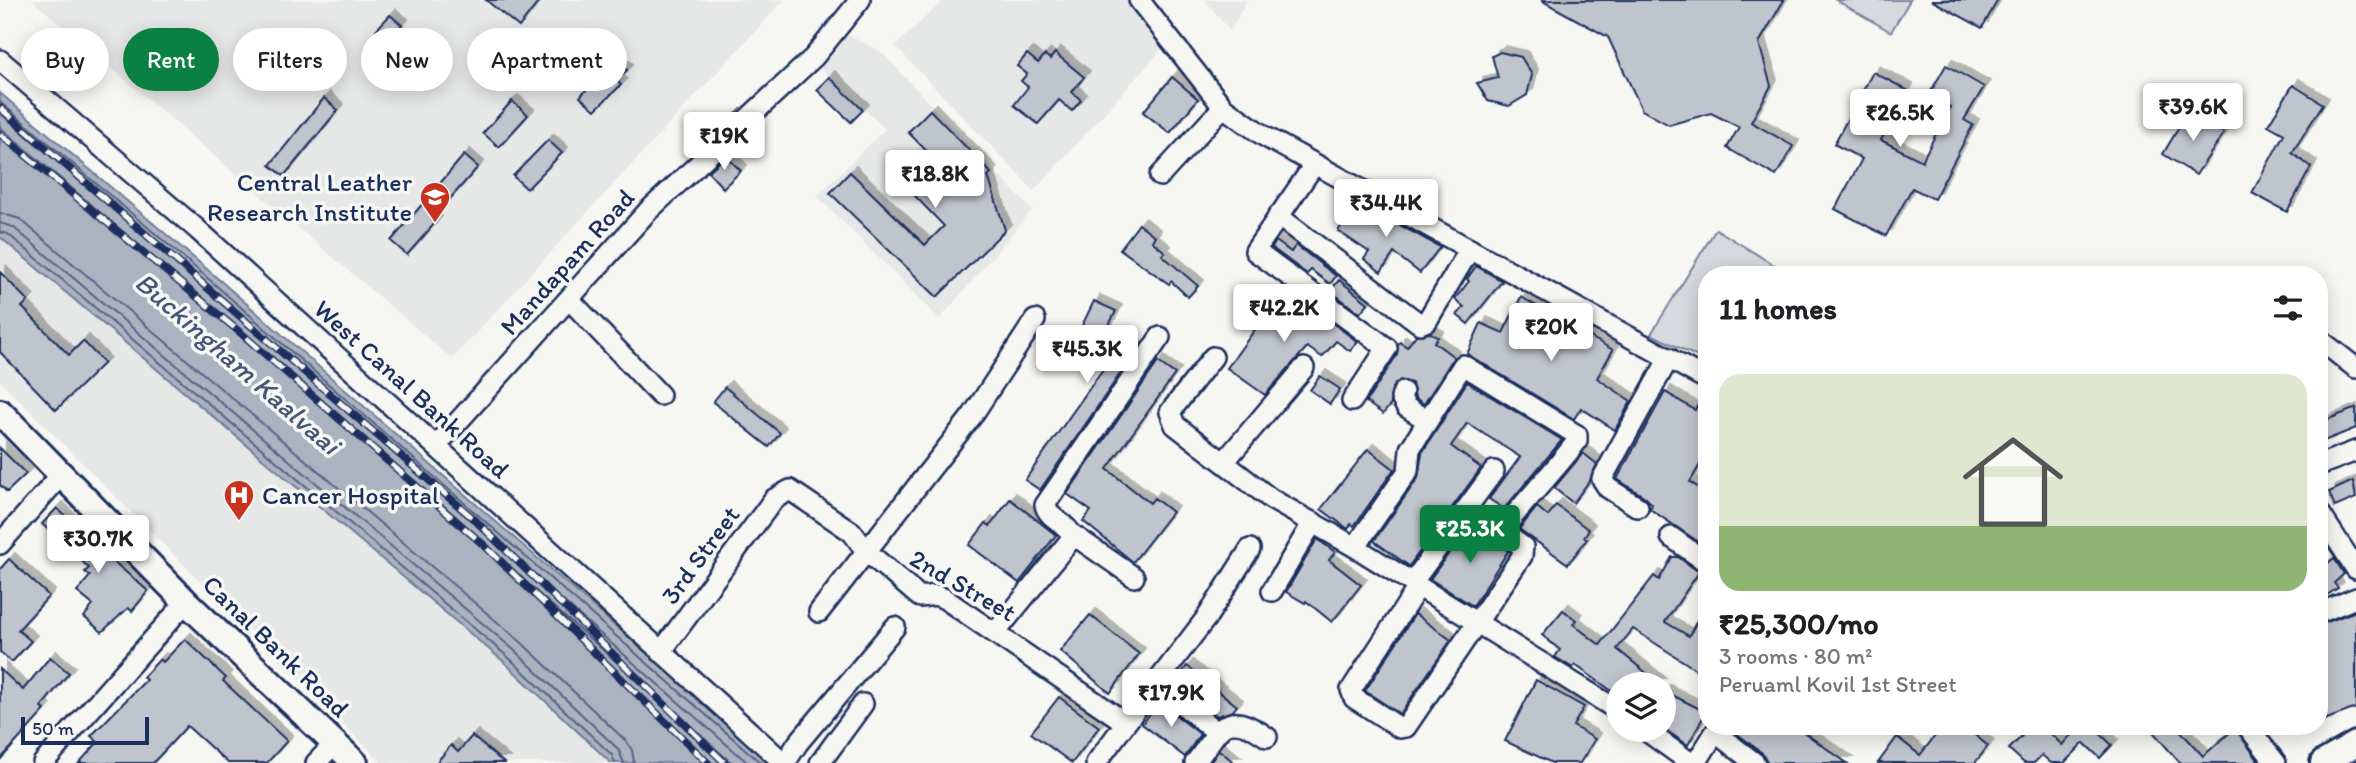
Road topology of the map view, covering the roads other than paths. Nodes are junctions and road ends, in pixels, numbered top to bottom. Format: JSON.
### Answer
{"nodes":[{"id":1,"x":860,"y":0,"type":"edge"},
{"id":2,"x":1139,"y":0,"type":"edge"},
{"id":3,"x":0,"y":60,"type":"edge"},
{"id":4,"x":1223,"y":107,"type":"junction"},
{"id":5,"x":1314,"y":165,"type":"junction"},
{"id":6,"x":1160,"y":176,"type":"dead end"},
{"id":7,"x":1278,"y":216,"type":"junction"},
{"id":8,"x":1471,"y":249,"type":"junction"},
{"id":9,"x":569,"y":299,"type":"junction"},
{"id":10,"x":1035,"y":320,"type":"dead end"},
{"id":11,"x":1160,"y":337,"type":"dead end"},
{"id":12,"x":2328,"y":346,"type":"edge"},
{"id":13,"x":1213,"y":357,"type":"dead end"},
{"id":14,"x":1669,"y":358,"type":"junction"},
{"id":15,"x":1304,"y":368,"type":"dead end"},
{"id":16,"x":2356,"y":368,"type":"edge"},
{"id":17,"x":1698,"y":374,"type":"edge"},
{"id":18,"x":1403,"y":392,"type":"dead end"},
{"id":19,"x":660,"y":395,"type":"dead end"},
{"id":20,"x":1352,"y":401,"type":"dead end"},
{"id":21,"x":0,"y":412,"type":"edge"},
{"id":22,"x":1428,"y":421,"type":"junction"},
{"id":23,"x":436,"y":446,"type":"junction"},
{"id":24,"x":2356,"y":450,"type":"edge"},
{"id":25,"x":2328,"y":461,"type":"edge"},
{"id":26,"x":1224,"y":462,"type":"junction"},
{"id":27,"x":1494,"y":471,"type":"dead end"},
{"id":28,"x":62,"y":474,"type":"junction"},
{"id":29,"x":784,"y":491,"type":"joint"},
{"id":30,"x":1638,"y":507,"type":"dead end"},
{"id":31,"x":1313,"y":522,"type":"junction"},
{"id":32,"x":2328,"y":526,"type":"edge"},
{"id":33,"x":1072,"y":534,"type":"junction"},
{"id":34,"x":1671,"y":537,"type":"dead end"},
{"id":35,"x":0,"y":544,"type":"edge"},
{"id":36,"x":1355,"y":547,"type":"junction"},
{"id":37,"x":1250,"y":549,"type":"dead end"},
{"id":38,"x":866,"y":551,"type":"junction"},
{"id":39,"x":1698,"y":556,"type":"edge"},
{"id":40,"x":2356,"y":569,"type":"edge"},
{"id":41,"x":1134,"y":577,"type":"dead end"},
{"id":42,"x":1415,"y":585,"type":"junction"},
{"id":43,"x":1272,"y":591,"type":"dead end"},
{"id":44,"x":2356,"y":597,"type":"edge"},
{"id":45,"x":186,"y":601,"type":"junction"},
{"id":46,"x":2328,"y":609,"type":"edge"},
{"id":47,"x":819,"y":612,"type":"dead end"},
{"id":48,"x":1475,"y":624,"type":"junction"},
{"id":49,"x":895,"y":627,"type":"dead end"},
{"id":50,"x":996,"y":632,"type":"junction"},
{"id":51,"x":661,"y":652,"type":"junction"},
{"id":52,"x":1156,"y":684,"type":"junction"},
{"id":53,"x":1606,"y":703,"type":"edge"},
{"id":54,"x":863,"y":704,"type":"dead end"},
{"id":55,"x":1127,"y":719,"type":"junction"},
{"id":56,"x":1217,"y":732,"type":"junction"},
{"id":57,"x":1713,"y":735,"type":"edge"},
{"id":58,"x":1723,"y":735,"type":"edge"},
{"id":59,"x":2254,"y":735,"type":"edge"},
{"id":60,"x":1267,"y":737,"type":"dead end"},
{"id":61,"x":1662,"y":742,"type":"edge"},
{"id":62,"x":334,"y":744,"type":"junction"},
{"id":63,"x":2356,"y":744,"type":"edge"},
{"id":64,"x":43,"y":763,"type":"edge"},
{"id":65,"x":316,"y":763,"type":"edge"},
{"id":66,"x":355,"y":763,"type":"edge"},
{"id":67,"x":785,"y":763,"type":"edge"},
{"id":68,"x":820,"y":763,"type":"edge"},
{"id":69,"x":1096,"y":763,"type":"edge"},
{"id":70,"x":1195,"y":763,"type":"edge"},
{"id":71,"x":1693,"y":763,"type":"edge"},
{"id":72,"x":1755,"y":763,"type":"edge"},
{"id":73,"x":2276,"y":763,"type":"edge"},
{"id":74,"x":2323,"y":763,"type":"edge"}],
"edges":[{"from":1,"to":9,"type":"street","name":"Mandapam Road"},
{"from":2,"to":4,"type":"street"},
{"from":3,"to":23,"type":"street","name":"West Canal Bank Road"},
{"from":4,"to":5,"type":"street"},
{"from":4,"to":6,"type":"street"},
{"from":5,"to":7,"type":"street"},
{"from":5,"to":8,"type":"street"},
{"from":7,"to":8,"type":"street"},
{"from":7,"to":20,"type":"street"},
{"from":8,"to":14,"type":"street"},
{"from":9,"to":19,"type":"street"},
{"from":9,"to":23,"type":"street","name":"Mandapam Road"},
{"from":10,"to":38,"type":"street"},
{"from":11,"to":33,"type":"street"},
{"from":12,"to":16,"type":"street"},
{"from":13,"to":26,"type":"street"},
{"from":14,"to":17,"type":"street"},
{"from":14,"to":30,"type":"street"},
{"from":15,"to":26,"type":"street"},
{"from":18,"to":22,"type":"street"},
{"from":21,"to":28,"type":"street","name":"Canal Bank Road"},
{"from":22,"to":36,"type":"street"},
{"from":22,"to":48,"type":"street"},
{"from":23,"to":51,"type":"street","name":"West Canal Bank Road"},
{"from":24,"to":25,"type":"street"},
{"from":26,"to":31,"type":"street"},
{"from":27,"to":42,"type":"street"},
{"from":28,"to":35,"type":"street"},
{"from":28,"to":45,"type":"street","name":"Canal Bank Road"},
{"from":29,"to":38,"type":"street","name":"2nd Street"},
{"from":29,"to":51,"type":"street","name":"3rd Street"},
{"from":31,"to":36,"type":"street"},
{"from":31,"to":43,"type":"street"},
{"from":32,"to":40,"type":"street"},
{"from":33,"to":41,"type":"street"},
{"from":33,"to":50,"type":"street"},
{"from":34,"to":39,"type":"street"},
{"from":36,"to":42,"type":"street"},
{"from":37,"to":52,"type":"street"},
{"from":38,"to":47,"type":"street"},
{"from":38,"to":50,"type":"street","name":"2nd Street"},
{"from":42,"to":48,"type":"street"},
{"from":42,"to":48,"type":"street"},
{"from":44,"to":46,"type":"street"},
{"from":45,"to":62,"type":"street","name":"Canal Bank Road"},
{"from":45,"to":64,"type":"street"},
{"from":48,"to":53,"type":"street"},
{"from":49,"to":67,"type":"street"},
{"from":50,"to":55,"type":"street","name":"2nd Street"},
{"from":51,"to":67,"type":"street","name":"West Canal Bank Road"},
{"from":52,"to":55,"type":"street"},
{"from":52,"to":56,"type":"street"},
{"from":54,"to":68,"type":"street"},
{"from":55,"to":69,"type":"street"},
{"from":56,"to":60,"type":"street"},
{"from":56,"to":70,"type":"street"},
{"from":57,"to":71,"type":"street"},
{"from":58,"to":72,"type":"street"},
{"from":59,"to":73,"type":"street"},
{"from":61,"to":71,"type":"street"},
{"from":62,"to":65,"type":"street"},
{"from":62,"to":66,"type":"street","name":"Canal Bank Road"},
{"from":63,"to":74,"type":"street"}]}
